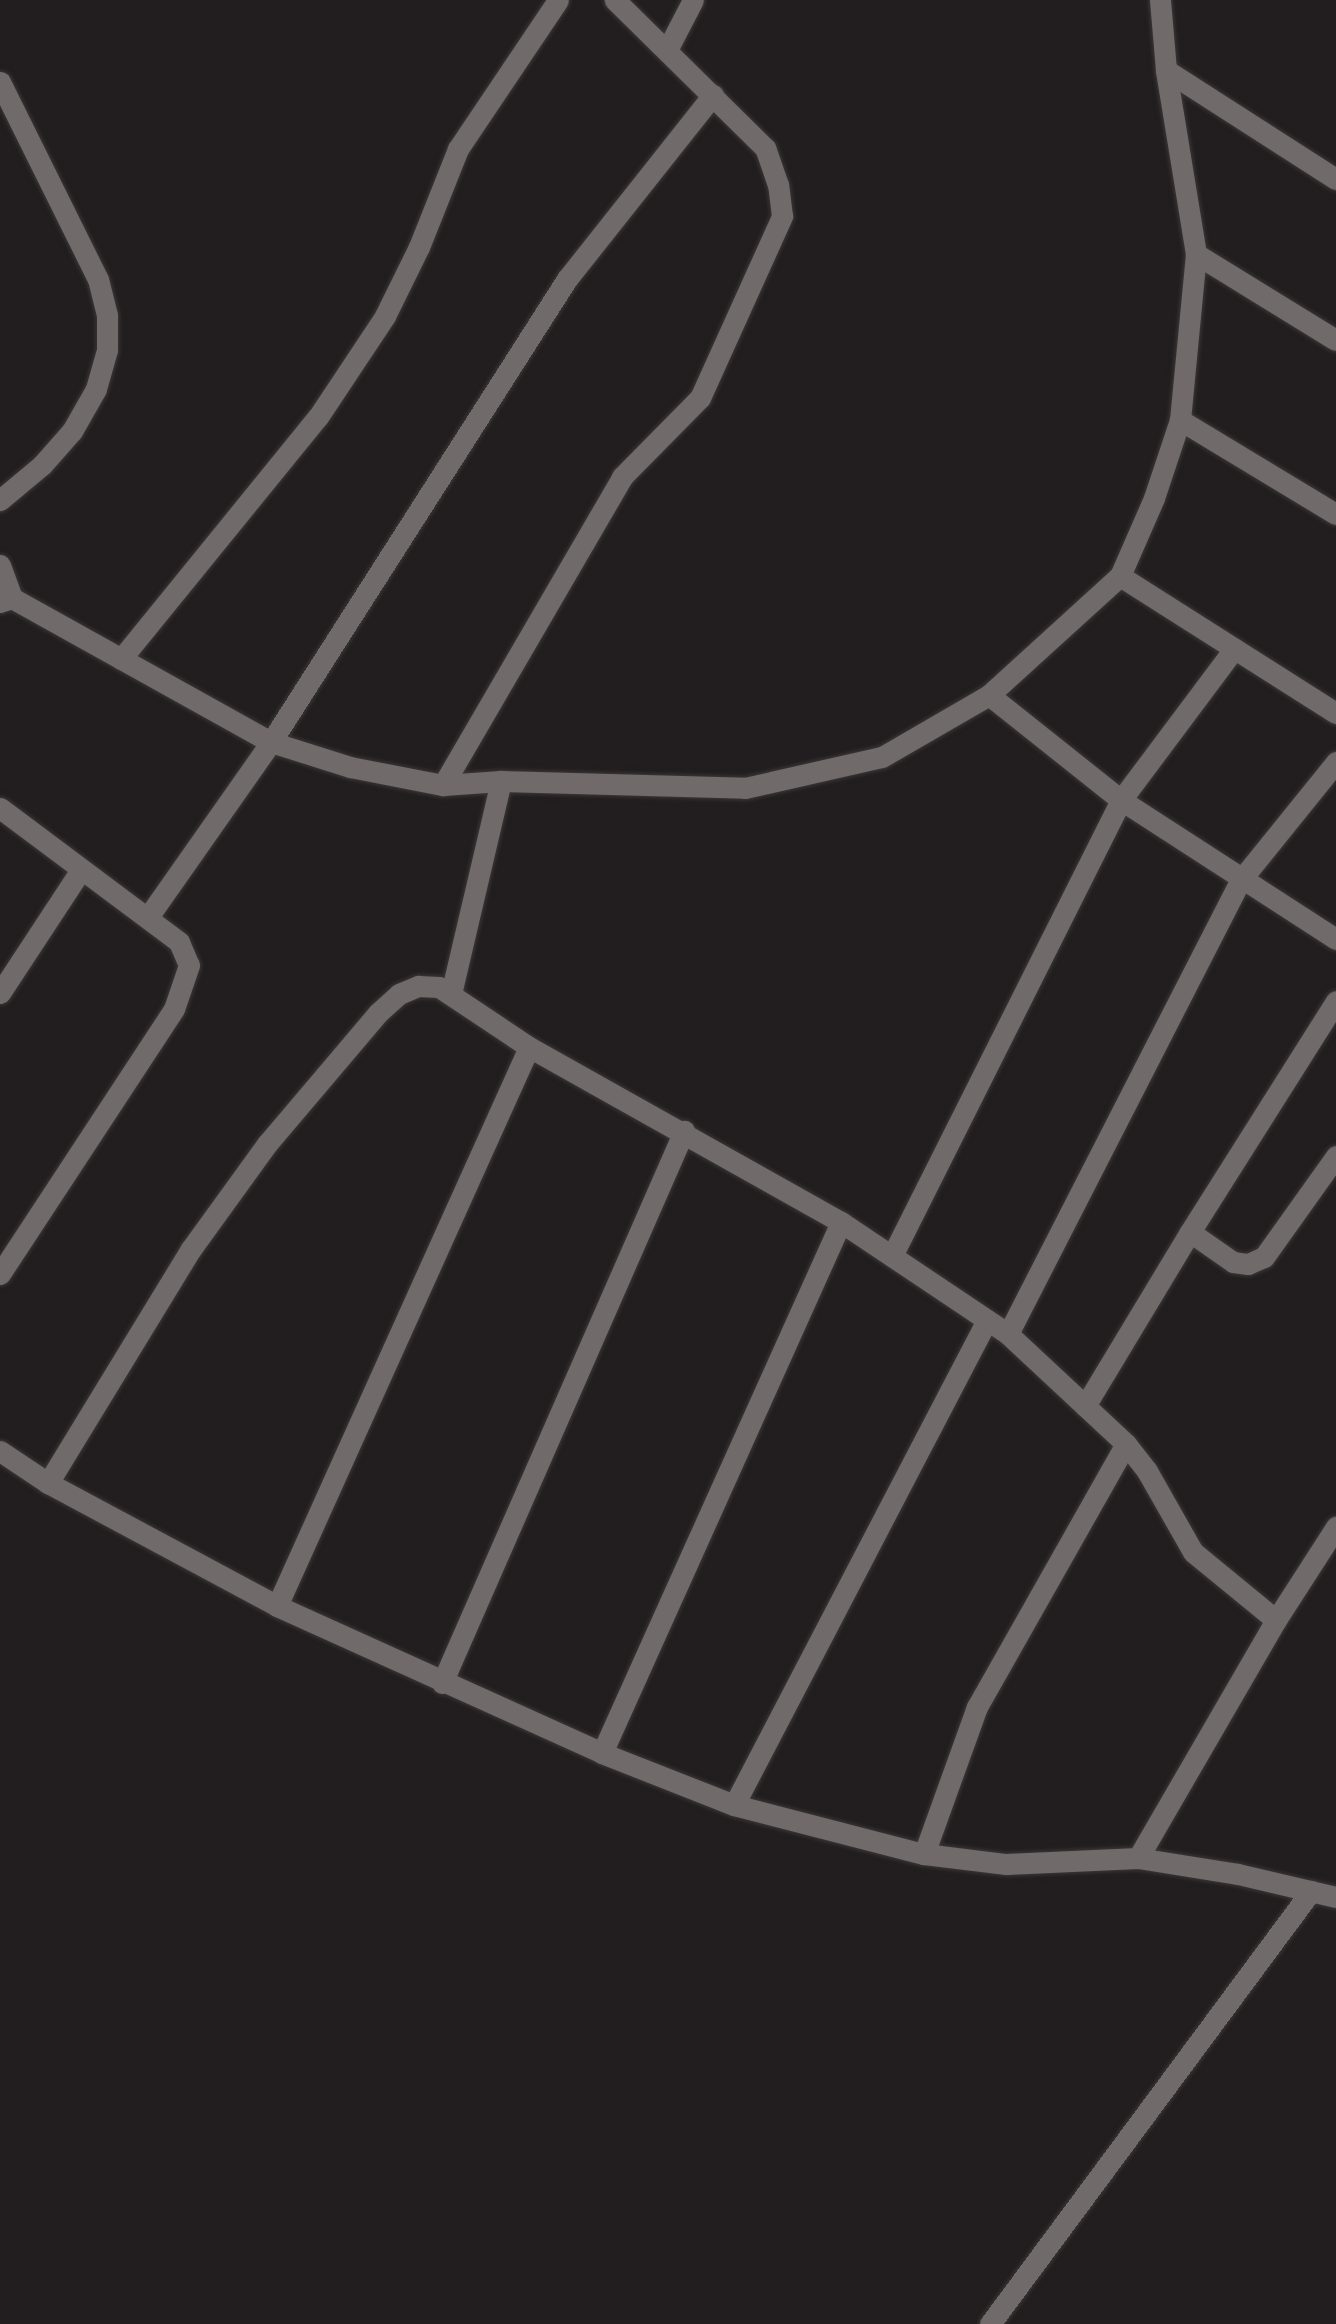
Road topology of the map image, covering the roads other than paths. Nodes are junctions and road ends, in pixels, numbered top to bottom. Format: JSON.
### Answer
{"nodes":[{"id":1,"x":558,"y":0,"type":"edge"},
{"id":2,"x":615,"y":0,"type":"edge"},
{"id":3,"x":693,"y":0,"type":"edge"},
{"id":4,"x":1160,"y":0,"type":"edge"},
{"id":5,"x":667,"y":50,"type":"junction"},
{"id":6,"x":1166,"y":70,"type":"junction"},
{"id":7,"x":0,"y":82,"type":"edge"},
{"id":8,"x":713,"y":94,"type":"junction"},
{"id":9,"x":1336,"y":179,"type":"edge"},
{"id":10,"x":1196,"y":254,"type":"junction"},
{"id":11,"x":1336,"y":340,"type":"edge"},
{"id":12,"x":1180,"y":420,"type":"junction"},
{"id":13,"x":0,"y":500,"type":"edge"},
{"id":14,"x":1336,"y":514,"type":"edge"},
{"id":15,"x":0,"y":565,"type":"edge"},
{"id":16,"x":1120,"y":576,"type":"junction"},
{"id":17,"x":6,"y":600,"type":"edge"},
{"id":18,"x":1234,"y":649,"type":"junction"},
{"id":19,"x":121,"y":659,"type":"junction"},
{"id":20,"x":989,"y":695,"type":"junction"},
{"id":21,"x":1336,"y":713,"type":"edge"},
{"id":22,"x":271,"y":742,"type":"junction"},
{"id":23,"x":1336,"y":762,"type":"edge"},
{"id":24,"x":501,"y":781,"type":"junction"},
{"id":25,"x":443,"y":785,"type":"junction"},
{"id":26,"x":1121,"y":800,"type":"junction"},
{"id":27,"x":0,"y":808,"type":"edge"},
{"id":28,"x":80,"y":871,"type":"junction"},
{"id":29,"x":1240,"y":881,"type":"junction"},
{"id":30,"x":148,"y":917,"type":"junction"},
{"id":31,"x":1336,"y":939,"type":"edge"},
{"id":32,"x":0,"y":993,"type":"edge"},
{"id":33,"x":451,"y":994,"type":"junction"},
{"id":34,"x":1336,"y":1001,"type":"edge"},
{"id":35,"x":529,"y":1047,"type":"junction"},
{"id":36,"x":684,"y":1131,"type":"junction"},
{"id":37,"x":1336,"y":1156,"type":"edge"},
{"id":38,"x":841,"y":1222,"type":"junction"},
{"id":39,"x":1190,"y":1232,"type":"junction"},
{"id":40,"x":892,"y":1256,"type":"junction"},
{"id":41,"x":0,"y":1274,"type":"edge"},
{"id":42,"x":987,"y":1320,"type":"junction"},
{"id":43,"x":1008,"y":1334,"type":"junction"},
{"id":44,"x":1085,"y":1406,"type":"junction"},
{"id":45,"x":1126,"y":1444,"type":"junction"},
{"id":46,"x":0,"y":1451,"type":"edge"},
{"id":47,"x":48,"y":1483,"type":"junction"},
{"id":48,"x":1336,"y":1527,"type":"edge"},
{"id":49,"x":277,"y":1606,"type":"junction"},
{"id":50,"x":1276,"y":1620,"type":"junction"},
{"id":51,"x":442,"y":1683,"type":"junction"},
{"id":52,"x":602,"y":1753,"type":"junction"},
{"id":53,"x":734,"y":1805,"type":"junction"},
{"id":54,"x":924,"y":1854,"type":"junction"},
{"id":55,"x":1138,"y":1858,"type":"junction"},
{"id":56,"x":1311,"y":1891,"type":"junction"},
{"id":57,"x":1336,"y":1897,"type":"edge"},
{"id":58,"x":990,"y":2324,"type":"edge"}],
"edges":[{"from":1,"to":19,"type":"street"},
{"from":2,"to":5,"type":"street"},
{"from":3,"to":5,"type":"street"},
{"from":4,"to":6,"type":"street"},
{"from":5,"to":8,"type":"street"},
{"from":6,"to":9,"type":"street"},
{"from":6,"to":10,"type":"street"},
{"from":7,"to":13,"type":"street"},
{"from":8,"to":22,"type":"street"},
{"from":8,"to":25,"type":"street"},
{"from":10,"to":11,"type":"street"},
{"from":10,"to":12,"type":"street"},
{"from":12,"to":14,"type":"street"},
{"from":12,"to":16,"type":"street"},
{"from":15,"to":17,"type":"street"},
{"from":16,"to":18,"type":"street"},
{"from":16,"to":20,"type":"street"},
{"from":17,"to":19,"type":"street"},
{"from":18,"to":21,"type":"street"},
{"from":18,"to":26,"type":"street"},
{"from":19,"to":22,"type":"street"},
{"from":20,"to":24,"type":"street"},
{"from":20,"to":26,"type":"street"},
{"from":22,"to":25,"type":"street"},
{"from":22,"to":30,"type":"street"},
{"from":23,"to":29,"type":"street"},
{"from":24,"to":25,"type":"street"},
{"from":24,"to":33,"type":"street"},
{"from":26,"to":29,"type":"street"},
{"from":26,"to":40,"type":"street"},
{"from":27,"to":28,"type":"street"},
{"from":28,"to":30,"type":"street"},
{"from":28,"to":32,"type":"street"},
{"from":29,"to":31,"type":"street"},
{"from":29,"to":43,"type":"street"},
{"from":30,"to":41,"type":"street"},
{"from":33,"to":35,"type":"street"},
{"from":33,"to":47,"type":"street"},
{"from":34,"to":39,"type":"street"},
{"from":35,"to":36,"type":"street"},
{"from":35,"to":49,"type":"street"},
{"from":36,"to":38,"type":"street"},
{"from":36,"to":51,"type":"street"},
{"from":37,"to":39,"type":"street"},
{"from":38,"to":40,"type":"street"},
{"from":38,"to":52,"type":"street"},
{"from":39,"to":44,"type":"street"},
{"from":40,"to":42,"type":"street"},
{"from":42,"to":43,"type":"street"},
{"from":42,"to":53,"type":"street"},
{"from":43,"to":44,"type":"street"},
{"from":44,"to":45,"type":"street"},
{"from":45,"to":50,"type":"street"},
{"from":45,"to":54,"type":"street"},
{"from":46,"to":47,"type":"street"},
{"from":47,"to":49,"type":"street"},
{"from":48,"to":50,"type":"street"},
{"from":49,"to":51,"type":"street"},
{"from":50,"to":55,"type":"street"},
{"from":51,"to":52,"type":"street"},
{"from":52,"to":53,"type":"street"},
{"from":53,"to":54,"type":"street"},
{"from":54,"to":55,"type":"street"},
{"from":55,"to":56,"type":"street"},
{"from":56,"to":57,"type":"street"},
{"from":56,"to":58,"type":"street"}]}
